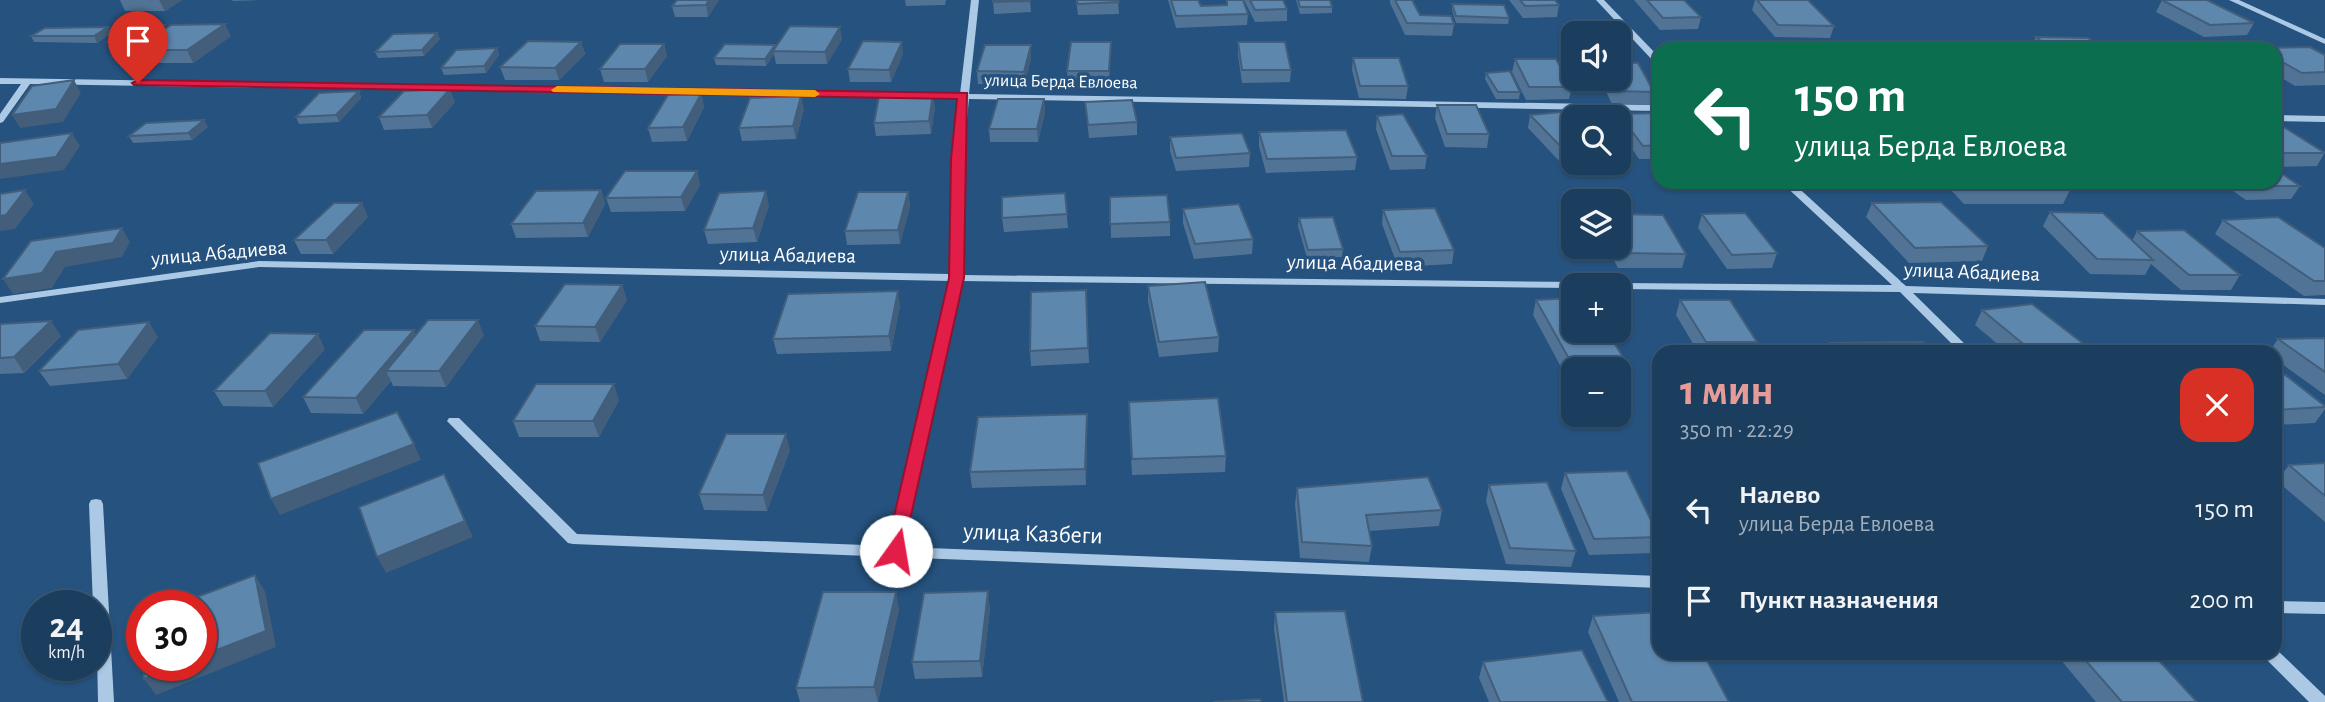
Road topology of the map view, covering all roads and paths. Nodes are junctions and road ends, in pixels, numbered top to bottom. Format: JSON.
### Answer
{"nodes":[{"id":1,"x":975,"y":0,"type":"edge"},
{"id":2,"x":1600,"y":0,"type":"edge"},
{"id":3,"x":2233,"y":0,"type":"edge"},
{"id":4,"x":2325,"y":43,"type":"edge"},
{"id":5,"x":1652,"y":55,"type":"edge"},
{"id":6,"x":0,"y":81,"type":"edge"},
{"id":7,"x":28,"y":81,"type":"junction"},
{"id":8,"x":963,"y":96,"type":"junction"},
{"id":9,"x":1652,"y":108,"type":"edge"},
{"id":10,"x":2282,"y":118,"type":"edge"},
{"id":11,"x":2325,"y":119,"type":"edge"},
{"id":12,"x":0,"y":120,"type":"edge"},
{"id":13,"x":1794,"y":189,"type":"edge"},
{"id":14,"x":956,"y":278,"type":"junction"},
{"id":15,"x":1561,"y":285,"type":"edge"},
{"id":16,"x":1631,"y":286,"type":"edge"},
{"id":17,"x":1903,"y":289,"type":"junction"},
{"id":18,"x":0,"y":300,"type":"edge"},
{"id":19,"x":2325,"y":302,"type":"edge"},
{"id":20,"x":1960,"y":345,"type":"edge"},
{"id":21,"x":454,"y":421,"type":"dead end"},
{"id":22,"x":96,"y":505,"type":"dead end"},
{"id":23,"x":896,"y":551,"type":"junction"},
{"id":24,"x":1652,"y":582,"type":"edge"},
{"id":25,"x":2282,"y":607,"type":"edge"},
{"id":26,"x":2325,"y":608,"type":"edge"},
{"id":27,"x":2278,"y":660,"type":"edge"},
{"id":28,"x":106,"y":702,"type":"edge"},
{"id":29,"x":2320,"y":702,"type":"edge"}],
"edges":[{"from":1,"to":8,"type":"street"},
{"from":2,"to":5,"type":"street"},
{"from":3,"to":4,"type":"street"},
{"from":6,"to":7,"type":"street","name":"улица Берда Евлоева"},
{"from":7,"to":8,"type":"street","name":"улица Берда Евлоева"},
{"from":7,"to":12,"type":"street"},
{"from":8,"to":9,"type":"street","name":"улица Берда Евлоева"},
{"from":8,"to":14,"type":"street"},
{"from":10,"to":11,"type":"street"},
{"from":13,"to":17,"type":"street"},
{"from":14,"to":15,"type":"street","name":"улица Абадиева"},
{"from":14,"to":18,"type":"street","name":"улица Абадиева"},
{"from":14,"to":23,"type":"street"},
{"from":16,"to":17,"type":"street","name":"улица Абадиева"},
{"from":17,"to":19,"type":"street","name":"улица Абадиева"},
{"from":17,"to":20,"type":"street"},
{"from":21,"to":23,"type":"street","name":"улица Казбеги"},
{"from":22,"to":28,"type":"street"},
{"from":23,"to":24,"type":"street","name":"улица Казбеги"},
{"from":25,"to":26,"type":"street"},
{"from":27,"to":29,"type":"street"}]}
